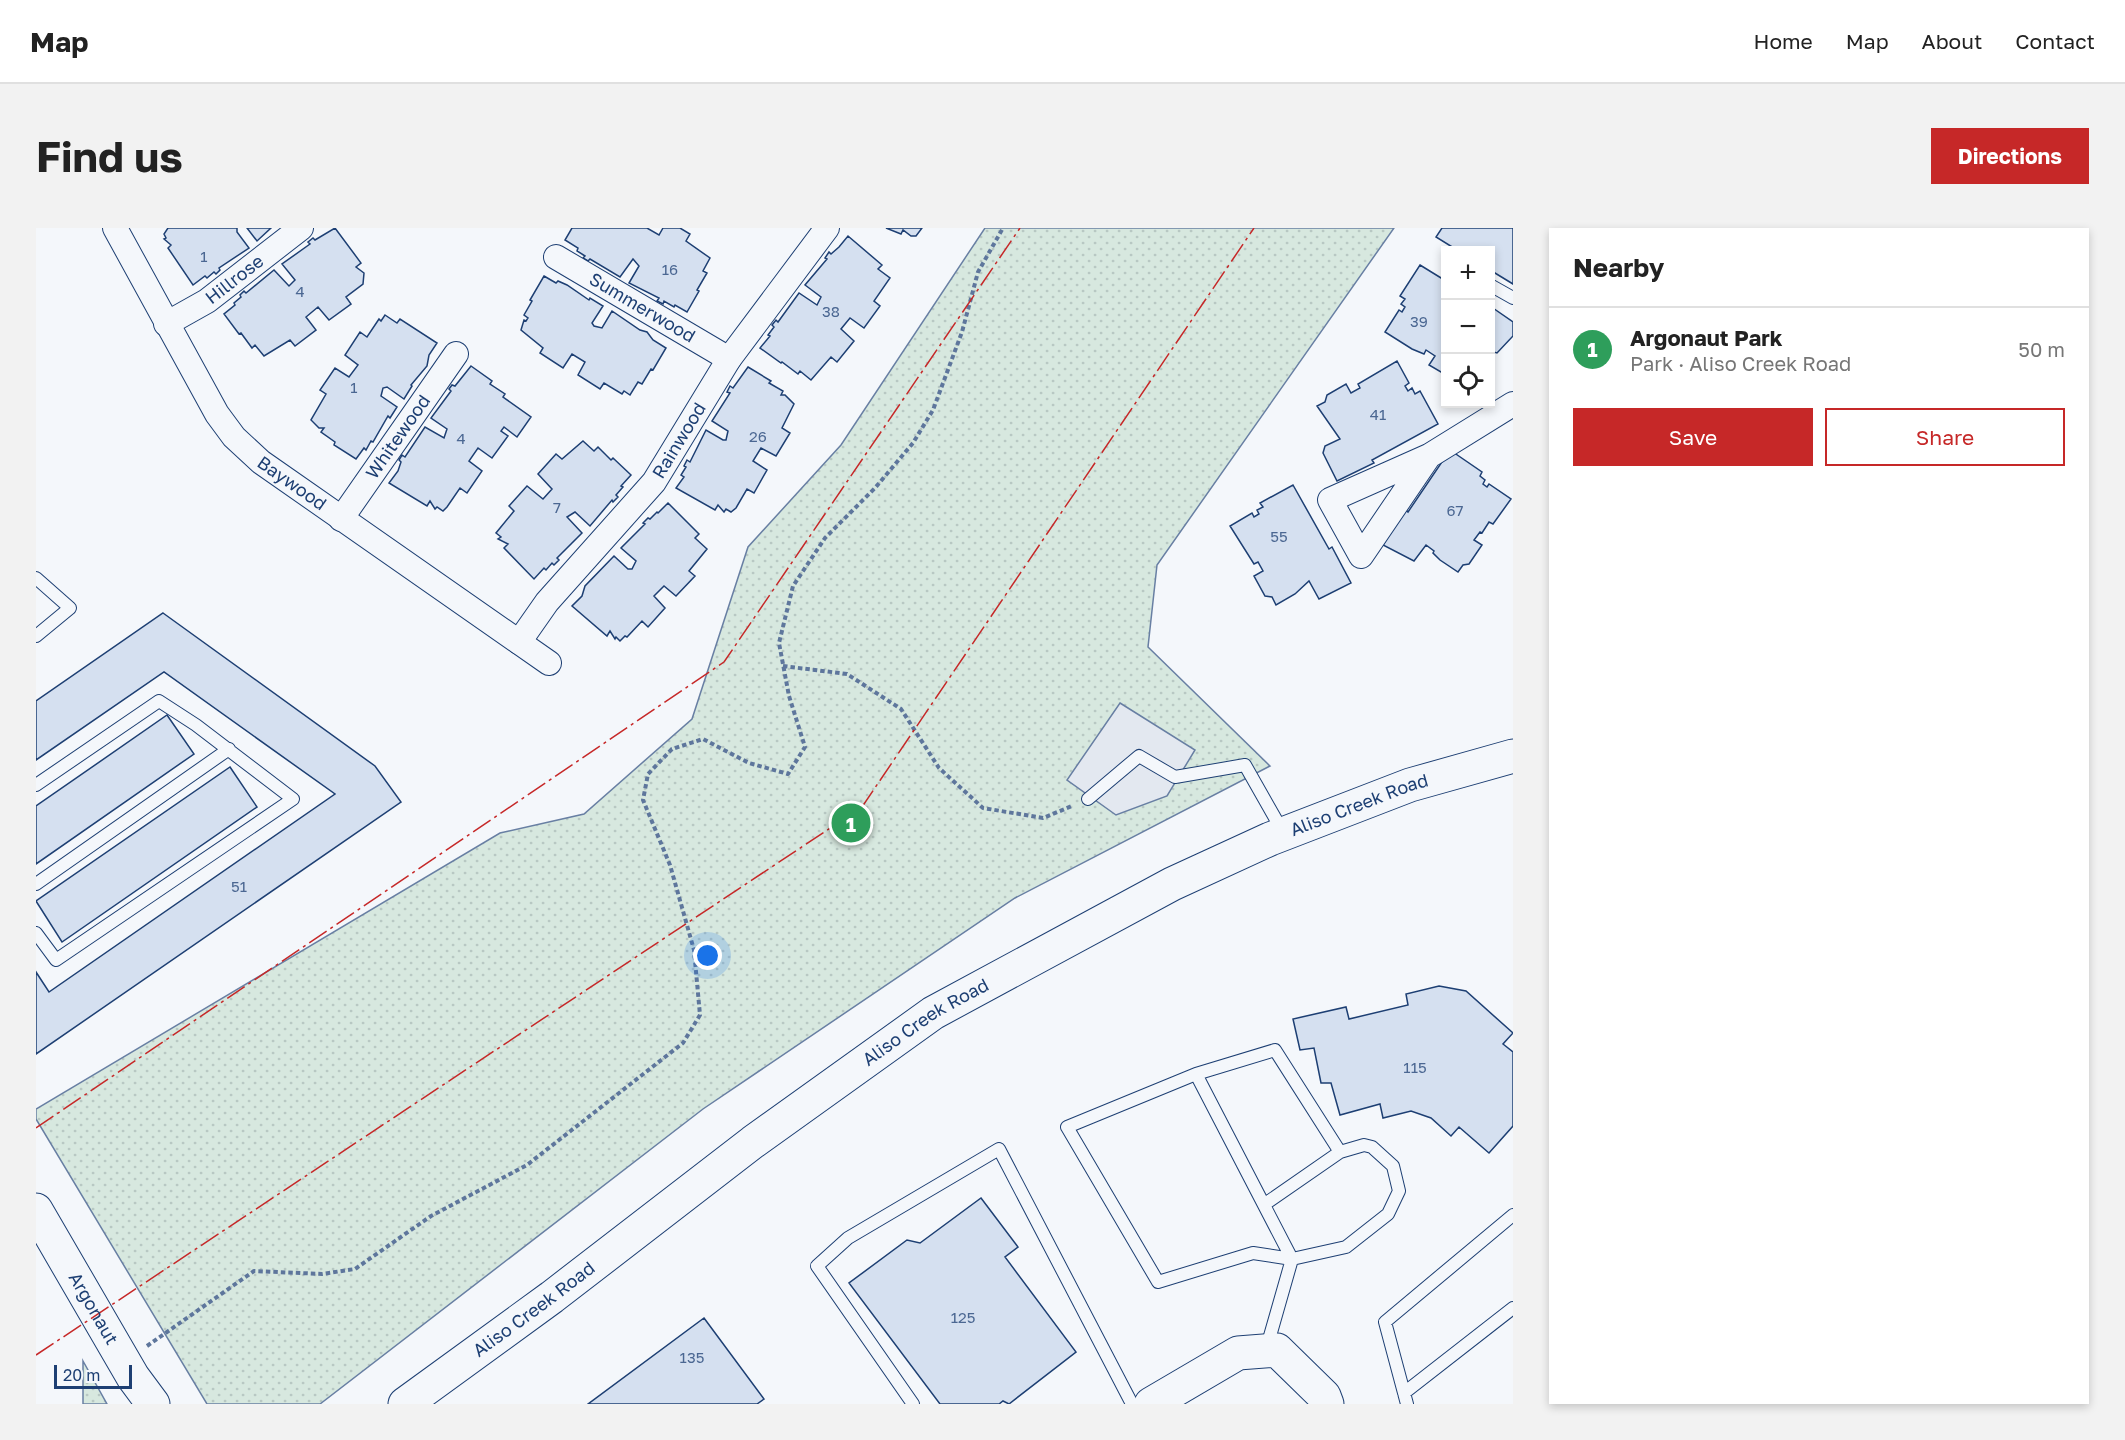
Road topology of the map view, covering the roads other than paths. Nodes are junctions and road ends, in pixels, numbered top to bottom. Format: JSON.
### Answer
{"nodes":[{"id":1,"x":115,"y":228,"type":"edge"},
{"id":2,"x":301,"y":228,"type":"edge"},
{"id":3,"x":827,"y":228,"type":"edge"},
{"id":4,"x":556,"y":257,"type":"dead end"},
{"id":5,"x":1495,"y":287,"type":"edge"},
{"id":6,"x":1513,"y":298,"type":"edge"},
{"id":7,"x":166,"y":324,"type":"junction"},
{"id":8,"x":456,"y":354,"type":"dead end"},
{"id":9,"x":729,"y":359,"type":"junction"},
{"id":10,"x":1513,"y":404,"type":"edge"},
{"id":11,"x":1429,"y":456,"type":"dead end"},
{"id":12,"x":341,"y":519,"type":"junction"},
{"id":13,"x":36,"y":578,"type":"edge"},
{"id":14,"x":36,"y":636,"type":"edge"},
{"id":15,"x":519,"y":642,"type":"junction"},
{"id":16,"x":549,"y":663,"type":"dead end"},
{"id":17,"x":229,"y":749,"type":"junction"},
{"id":18,"x":1513,"y":756,"type":"edge"},
{"id":19,"x":36,"y":785,"type":"edge"},
{"id":20,"x":1088,"y":799,"type":"road end"},
{"id":21,"x":1284,"y":833,"type":"junction"},
{"id":22,"x":36,"y":884,"type":"edge"},
{"id":23,"x":36,"y":933,"type":"edge"},
{"id":24,"x":1196,"y":1074,"type":"junction"},
{"id":25,"x":1340,"y":1152,"type":"junction"},
{"id":26,"x":1264,"y":1204,"type":"junction"},
{"id":27,"x":36,"y":1210,"type":"edge"},
{"id":28,"x":1513,"y":1215,"type":"edge"},
{"id":29,"x":1292,"y":1259,"type":"junction"},
{"id":30,"x":1513,"y":1308,"type":"edge"},
{"id":31,"x":1266,"y":1351,"type":"junction"},
{"id":32,"x":1405,"y":1398,"type":"edge"},
{"id":33,"x":153,"y":1404,"type":"edge"},
{"id":34,"x":405,"y":1404,"type":"edge"},
{"id":35,"x":913,"y":1404,"type":"edge"},
{"id":36,"x":1132,"y":1404,"type":"edge"},
{"id":37,"x":1150,"y":1404,"type":"edge"},
{"id":38,"x":1327,"y":1404,"type":"edge"}],
"edges":[{"from":1,"to":7,"type":"street","name":"Baywood"},
{"from":2,"to":7,"type":"street","name":"Hillrose"},
{"from":3,"to":9,"type":"street","name":"Rainwood"},
{"from":4,"to":9,"type":"street","name":"Summerwood"},
{"from":5,"to":6,"type":"lane"},
{"from":7,"to":12,"type":"street","name":"Baywood"},
{"from":8,"to":12,"type":"street","name":"Whitewood"},
{"from":9,"to":15,"type":"street","name":"Rainwood"},
{"from":10,"to":11,"type":"street"},
{"from":12,"to":15,"type":"street","name":"Baywood"},
{"from":13,"to":14,"type":"lane"},
{"from":15,"to":16,"type":"street","name":"Baywood"},
{"from":17,"to":19,"type":"lane"},
{"from":17,"to":22,"type":"lane"},
{"from":17,"to":23,"type":"lane"},
{"from":18,"to":21,"type":"main road","name":"Aliso Creek Road"},
{"from":20,"to":21,"type":"lane"},
{"from":21,"to":34,"type":"main road","name":"Aliso Creek Road"},
{"from":24,"to":25,"type":"lane"},
{"from":24,"to":26,"type":"lane"},
{"from":24,"to":29,"type":"lane"},
{"from":25,"to":26,"type":"lane"},
{"from":25,"to":29,"type":"lane"},
{"from":26,"to":29,"type":"lane"},
{"from":27,"to":33,"type":"main road","name":"Argonaut"},
{"from":28,"to":32,"type":"lane"},
{"from":29,"to":31,"type":"lane"},
{"from":30,"to":32,"type":"lane"},
{"from":31,"to":37,"type":"main road"},
{"from":31,"to":38,"type":"main road"},
{"from":35,"to":36,"type":"lane"}]}
